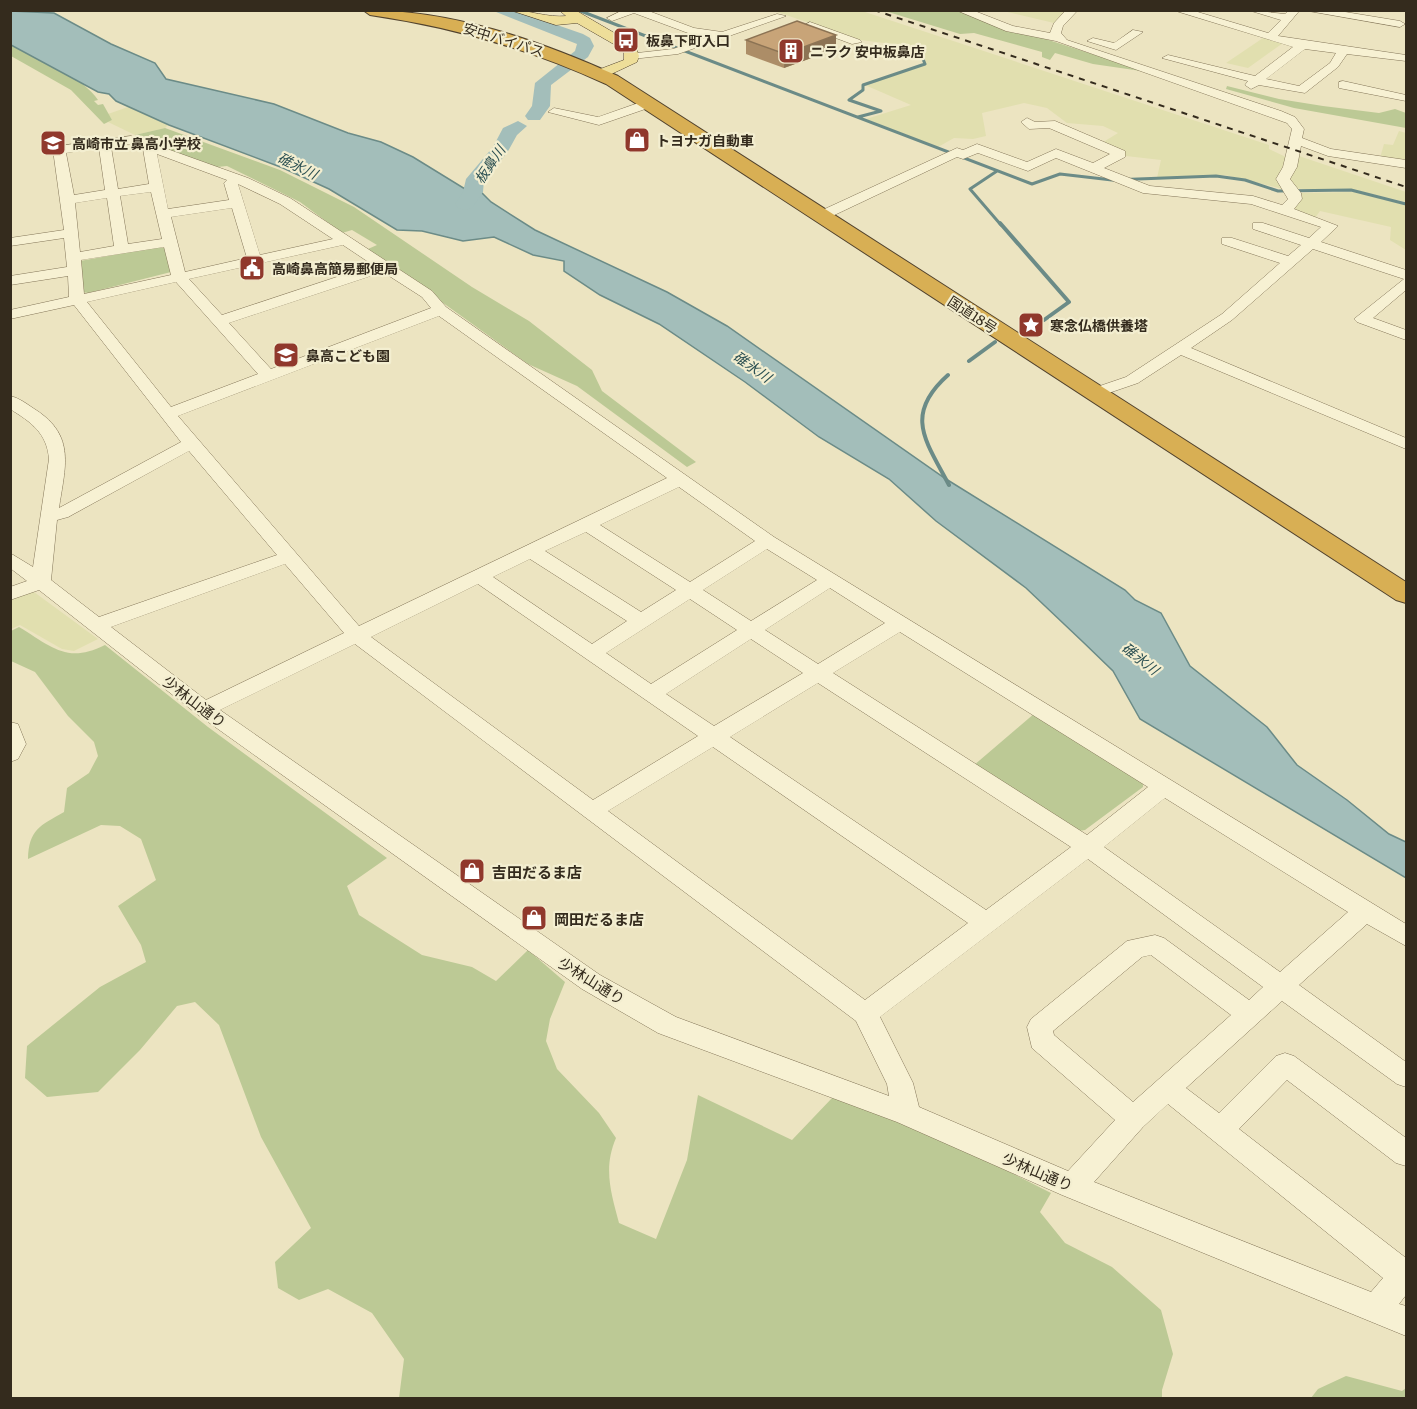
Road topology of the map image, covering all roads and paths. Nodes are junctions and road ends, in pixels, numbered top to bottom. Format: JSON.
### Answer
{"nodes":[{"id":1,"x":370,"y":10,"type":"edge"},
{"id":2,"x":406,"y":10,"type":"edge"},
{"id":3,"x":516,"y":10,"type":"edge"},
{"id":4,"x":635,"y":10,"type":"edge"},
{"id":5,"x":767,"y":10,"type":"edge"},
{"id":6,"x":961,"y":10,"type":"edge"},
{"id":7,"x":1073,"y":10,"type":"edge"},
{"id":8,"x":1253,"y":10,"type":"edge"},
{"id":9,"x":1308,"y":10,"type":"edge"},
{"id":10,"x":1356,"y":10,"type":"edge"},
{"id":11,"x":1180,"y":11,"type":"edge"},
{"id":12,"x":1292,"y":14,"type":"edge"},
{"id":13,"x":571,"y":15,"type":"edge"},
{"id":14,"x":612,"y":18,"type":"dead end"},
{"id":15,"x":792,"y":19,"type":"junction"},
{"id":16,"x":1166,"y":19,"type":"dead end"},
{"id":17,"x":1400,"y":21,"type":"edge"},
{"id":18,"x":1229,"y":22,"type":"junction"},
{"id":19,"x":1325,"y":24,"type":"junction"},
{"id":20,"x":1186,"y":25,"type":"dead end"},
{"id":21,"x":1054,"y":28,"type":"junction"},
{"id":22,"x":1137,"y":32,"type":"dead end"},
{"id":23,"x":722,"y":36,"type":"junction"},
{"id":24,"x":1270,"y":38,"type":"junction"},
{"id":25,"x":1360,"y":38,"type":"junction"},
{"id":26,"x":856,"y":42,"type":"dead end"},
{"id":27,"x":1305,"y":46,"type":"junction"},
{"id":28,"x":633,"y":56,"type":"junction"},
{"id":29,"x":575,"y":58,"type":"junction"},
{"id":30,"x":1168,"y":58,"type":"dead end"},
{"id":31,"x":1407,"y":58,"type":"edge"},
{"id":32,"x":605,"y":72,"type":"junction"},
{"id":33,"x":1256,"y":82,"type":"junction"},
{"id":34,"x":1343,"y":85,"type":"dead end"},
{"id":35,"x":1407,"y":98,"type":"edge"},
{"id":36,"x":650,"y":103,"type":"junction"},
{"id":37,"x":554,"y":112,"type":"dead end"},
{"id":38,"x":1027,"y":122,"type":"dead end"},
{"id":39,"x":1297,"y":140,"type":"junction"},
{"id":40,"x":104,"y":143,"type":"junction"},
{"id":41,"x":149,"y":147,"type":"junction"},
{"id":42,"x":1407,"y":164,"type":"edge"},
{"id":43,"x":1094,"y":168,"type":"junction"},
{"id":44,"x":235,"y":178,"type":"junction"},
{"id":45,"x":156,"y":187,"type":"junction"},
{"id":46,"x":112,"y":193,"type":"junction"},
{"id":47,"x":68,"y":200,"type":"junction"},
{"id":48,"x":237,"y":203,"type":"junction"},
{"id":49,"x":1286,"y":211,"type":"junction"},
{"id":50,"x":827,"y":213,"type":"junction"},
{"id":51,"x":164,"y":214,"type":"junction"},
{"id":52,"x":1258,"y":226,"type":"dead end"},
{"id":53,"x":70,"y":233,"type":"junction"},
{"id":54,"x":346,"y":240,"type":"junction"},
{"id":55,"x":1227,"y":241,"type":"dead end"},
{"id":56,"x":10,"y":242,"type":"edge"},
{"id":57,"x":169,"y":242,"type":"junction"},
{"id":58,"x":1310,"y":243,"type":"junction"},
{"id":59,"x":122,"y":249,"type":"junction"},
{"id":60,"x":255,"y":261,"type":"junction"},
{"id":61,"x":1288,"y":261,"type":"junction"},
{"id":62,"x":75,"y":263,"type":"junction"},
{"id":63,"x":386,"y":266,"type":"junction"},
{"id":64,"x":1407,"y":275,"type":"edge"},
{"id":65,"x":179,"y":277,"type":"junction"},
{"id":66,"x":10,"y":280,"type":"edge"},
{"id":67,"x":1407,"y":283,"type":"edge"},
{"id":68,"x":77,"y":299,"type":"junction"},
{"id":69,"x":441,"y":310,"type":"junction"},
{"id":70,"x":10,"y":315,"type":"edge"},
{"id":71,"x":217,"y":322,"type":"junction"},
{"id":72,"x":1407,"y":335,"type":"edge"},
{"id":73,"x":1179,"y":348,"type":"junction"},
{"id":74,"x":268,"y":376,"type":"junction"},
{"id":75,"x":1102,"y":390,"type":"junction"},
{"id":76,"x":10,"y":401,"type":"edge"},
{"id":77,"x":168,"y":414,"type":"junction"},
{"id":78,"x":191,"y":443,"type":"junction"},
{"id":79,"x":1407,"y":444,"type":"edge"},
{"id":80,"x":678,"y":480,"type":"junction"},
{"id":81,"x":48,"y":516,"type":"junction"},
{"id":82,"x":588,"y":525,"type":"junction"},
{"id":83,"x":767,"y":541,"type":"junction"},
{"id":84,"x":533,"y":552,"type":"junction"},
{"id":85,"x":288,"y":557,"type":"junction"},
{"id":86,"x":10,"y":559,"type":"edge"},
{"id":87,"x":1407,"y":576,"type":"edge"},
{"id":88,"x":482,"y":577,"type":"junction"},
{"id":89,"x":830,"y":580,"type":"junction"},
{"id":90,"x":41,"y":582,"type":"junction"},
{"id":91,"x":690,"y":591,"type":"junction"},
{"id":92,"x":10,"y":594,"type":"edge"},
{"id":93,"x":1407,"y":594,"type":"edge"},
{"id":94,"x":641,"y":621,"type":"junction"},
{"id":95,"x":900,"y":623,"type":"junction"},
{"id":96,"x":97,"y":625,"type":"junction"},
{"id":97,"x":753,"y":630,"type":"junction"},
{"id":98,"x":358,"y":637,"type":"junction"},
{"id":99,"x":592,"y":653,"type":"junction"},
{"id":100,"x":819,"y":674,"type":"junction"},
{"id":101,"x":650,"y":694,"type":"junction"},
{"id":102,"x":204,"y":709,"type":"junction"},
{"id":103,"x":10,"y":729,"type":"edge"},
{"id":104,"x":713,"y":738,"type":"junction"},
{"id":105,"x":10,"y":754,"type":"edge"},
{"id":106,"x":1163,"y":788,"type":"junction"},
{"id":107,"x":593,"y":810,"type":"junction"},
{"id":108,"x":1088,"y":847,"type":"junction"},
{"id":109,"x":1365,"y":911,"type":"junction"},
{"id":110,"x":986,"y":923,"type":"junction"},
{"id":111,"x":1407,"y":936,"type":"edge"},
{"id":112,"x":1281,"y":986,"type":"junction"},
{"id":113,"x":865,"y":1014,"type":"junction"},
{"id":114,"x":1250,"y":1015,"type":"junction"},
{"id":115,"x":1407,"y":1076,"type":"edge"},
{"id":116,"x":1167,"y":1088,"type":"junction"},
{"id":117,"x":908,"y":1114,"type":"junction"},
{"id":118,"x":1133,"y":1119,"type":"junction"},
{"id":119,"x":1221,"y":1130,"type":"junction"},
{"id":120,"x":1407,"y":1154,"type":"edge"},
{"id":121,"x":1072,"y":1185,"type":"junction"},
{"id":122,"x":1405,"y":1274,"type":"edge"},
{"id":123,"x":1376,"y":1310,"type":"junction"},
{"id":124,"x":1407,"y":1321,"type":"edge"}],
"edges":[{"from":1,"to":29,"type":"highway","name":"安中バイパス"},
{"from":2,"to":29,"type":"highway","name":"安中バイパス"},
{"from":3,"to":13,"type":"main road"},
{"from":4,"to":14,"type":"street"},
{"from":4,"to":23,"type":"street"},
{"from":5,"to":15,"type":"street"},
{"from":6,"to":21,"type":"street"},
{"from":7,"to":21,"type":"street"},
{"from":8,"to":12,"type":"street"},
{"from":9,"to":19,"type":"street"},
{"from":10,"to":17,"type":"street"},
{"from":11,"to":16,"type":"street"},
{"from":11,"to":18,"type":"street"},
{"from":12,"to":24,"type":"street"},
{"from":13,"to":28,"type":"main road"},
{"from":15,"to":23,"type":"street"},
{"from":15,"to":26,"type":"street"},
{"from":17,"to":25,"type":"street"},
{"from":18,"to":20,"type":"street"},
{"from":18,"to":24,"type":"street"},
{"from":19,"to":25,"type":"street"},
{"from":19,"to":27,"type":"street"},
{"from":21,"to":22,"type":"street"},
{"from":21,"to":39,"type":"street"},
{"from":23,"to":28,"type":"street"},
{"from":24,"to":27,"type":"street"},
{"from":25,"to":27,"type":"street"},
{"from":25,"to":31,"type":"street"},
{"from":25,"to":33,"type":"street"},
{"from":27,"to":33,"type":"street"},
{"from":28,"to":32,"type":"main road"},
{"from":29,"to":32,"type":"highway","name":"安中バイパス"},
{"from":30,"to":33,"type":"street"},
{"from":32,"to":36,"type":"highway","name":"国道18号"},
{"from":32,"to":50,"type":"highway","name":"国道18号"},
{"from":34,"to":35,"type":"street"},
{"from":36,"to":37,"type":"street"},
{"from":36,"to":50,"type":"highway","name":"国道18号"},
{"from":38,"to":43,"type":"street"},
{"from":39,"to":42,"type":"street"},
{"from":39,"to":49,"type":"street"},
{"from":40,"to":41,"type":"street"},
{"from":40,"to":46,"type":"street"},
{"from":40,"to":47,"type":"street"},
{"from":41,"to":44,"type":"street"},
{"from":41,"to":45,"type":"street"},
{"from":43,"to":49,"type":"street"},
{"from":43,"to":50,"type":"street"},
{"from":44,"to":48,"type":"street"},
{"from":44,"to":54,"type":"street"},
{"from":45,"to":46,"type":"street"},
{"from":45,"to":51,"type":"street"},
{"from":46,"to":47,"type":"street"},
{"from":46,"to":59,"type":"street"},
{"from":47,"to":53,"type":"street"},
{"from":48,"to":51,"type":"street"},
{"from":48,"to":60,"type":"street"},
{"from":49,"to":58,"type":"street"},
{"from":50,"to":75,"type":"highway","name":"国道18号"},
{"from":51,"to":57,"type":"street"},
{"from":52,"to":58,"type":"street"},
{"from":53,"to":56,"type":"street"},
{"from":53,"to":62,"type":"street"},
{"from":54,"to":60,"type":"street"},
{"from":54,"to":63,"type":"street"},
{"from":55,"to":61,"type":"street"},
{"from":57,"to":59,"type":"street"},
{"from":57,"to":65,"type":"street"},
{"from":58,"to":61,"type":"street"},
{"from":58,"to":64,"type":"street"},
{"from":59,"to":62,"type":"street"},
{"from":60,"to":65,"type":"street"},
{"from":61,"to":73,"type":"street"},
{"from":62,"to":66,"type":"street"},
{"from":62,"to":68,"type":"street"},
{"from":63,"to":69,"type":"street"},
{"from":63,"to":71,"type":"street"},
{"from":65,"to":68,"type":"street"},
{"from":65,"to":71,"type":"street"},
{"from":67,"to":72,"type":"street"},
{"from":68,"to":70,"type":"street"},
{"from":68,"to":77,"type":"street"},
{"from":69,"to":74,"type":"street"},
{"from":69,"to":80,"type":"street"},
{"from":71,"to":74,"type":"street"},
{"from":73,"to":75,"type":"street"},
{"from":73,"to":79,"type":"street"},
{"from":74,"to":77,"type":"street"},
{"from":75,"to":87,"type":"highway","name":"国道18号"},
{"from":75,"to":93,"type":"highway","name":"国道18号"},
{"from":76,"to":81,"type":"street"},
{"from":77,"to":78,"type":"street"},
{"from":78,"to":81,"type":"street"},
{"from":78,"to":85,"type":"street"},
{"from":80,"to":82,"type":"street"},
{"from":80,"to":83,"type":"street"},
{"from":81,"to":90,"type":"street"},
{"from":82,"to":84,"type":"street"},
{"from":82,"to":91,"type":"street"},
{"from":83,"to":89,"type":"street"},
{"from":83,"to":91,"type":"street"},
{"from":84,"to":88,"type":"street"},
{"from":84,"to":94,"type":"street"},
{"from":85,"to":96,"type":"street"},
{"from":85,"to":98,"type":"street"},
{"from":86,"to":90,"type":"street","name":"少林山通り"},
{"from":88,"to":98,"type":"street"},
{"from":88,"to":99,"type":"street"},
{"from":89,"to":95,"type":"street"},
{"from":89,"to":97,"type":"street"},
{"from":90,"to":92,"type":"street"},
{"from":90,"to":96,"type":"street","name":"少林山通り"},
{"from":91,"to":94,"type":"street"},
{"from":91,"to":97,"type":"street"},
{"from":94,"to":99,"type":"street"},
{"from":95,"to":100,"type":"street"},
{"from":95,"to":106,"type":"street"},
{"from":96,"to":102,"type":"street","name":"少林山通り"},
{"from":97,"to":100,"type":"street"},
{"from":97,"to":101,"type":"street"},
{"from":98,"to":102,"type":"street"},
{"from":98,"to":107,"type":"street"},
{"from":99,"to":101,"type":"street"},
{"from":100,"to":104,"type":"street"},
{"from":100,"to":108,"type":"street"},
{"from":101,"to":104,"type":"street"},
{"from":102,"to":117,"type":"street","name":"少林山通り"},
{"from":103,"to":105,"type":"street"},
{"from":104,"to":107,"type":"street"},
{"from":104,"to":110,"type":"street"},
{"from":106,"to":108,"type":"street"},
{"from":106,"to":109,"type":"street"},
{"from":107,"to":113,"type":"street"},
{"from":108,"to":110,"type":"street"},
{"from":108,"to":112,"type":"street"},
{"from":109,"to":111,"type":"street"},
{"from":109,"to":112,"type":"street"},
{"from":110,"to":113,"type":"street"},
{"from":112,"to":114,"type":"street"},
{"from":112,"to":115,"type":"street"},
{"from":113,"to":117,"type":"street"},
{"from":114,"to":116,"type":"street"},
{"from":114,"to":118,"type":"street"},
{"from":116,"to":118,"type":"street"},
{"from":116,"to":119,"type":"street"},
{"from":117,"to":121,"type":"street","name":"少林山通り"},
{"from":118,"to":121,"type":"street"},
{"from":119,"to":120,"type":"street"},
{"from":119,"to":122,"type":"street"},
{"from":121,"to":123,"type":"street","name":"少林山通り"},
{"from":122,"to":123,"type":"street"},
{"from":123,"to":124,"type":"street","name":"少林山通り"}]}
